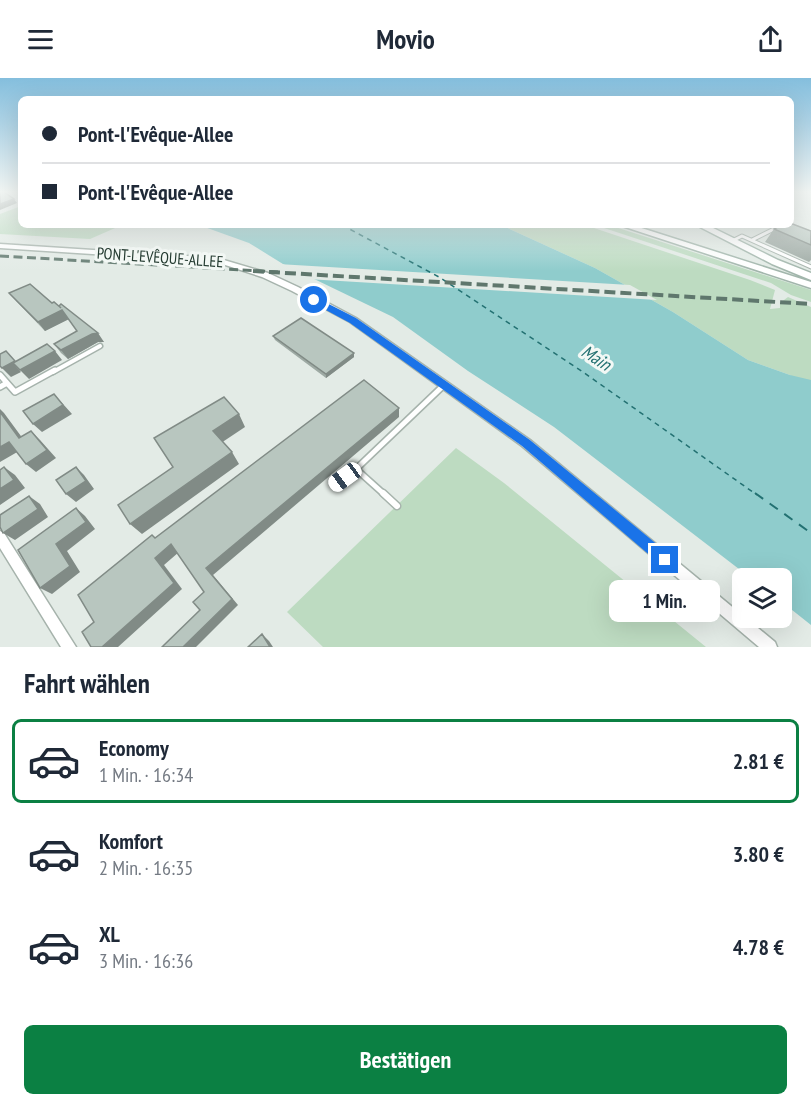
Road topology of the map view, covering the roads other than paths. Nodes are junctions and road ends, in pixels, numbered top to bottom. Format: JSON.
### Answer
{"nodes":[{"id":1,"x":633,"y":228,"type":"edge"},
{"id":2,"x":655,"y":228,"type":"edge"},
{"id":3,"x":706,"y":228,"type":"edge"},
{"id":4,"x":782,"y":233,"type":"edge"},
{"id":5,"x":663,"y":237,"type":"junction"},
{"id":6,"x":752,"y":240,"type":"junction"},
{"id":7,"x":732,"y":241,"type":"junction"},
{"id":8,"x":0,"y":246,"type":"edge"},
{"id":9,"x":811,"y":267,"type":"edge"},
{"id":10,"x":811,"y":277,"type":"edge"},
{"id":11,"x":811,"y":285,"type":"edge"},
{"id":12,"x":100,"y":346,"type":"dead end"},
{"id":13,"x":0,"y":375,"type":"edge"},
{"id":14,"x":7,"y":383,"type":"junction"},
{"id":15,"x":444,"y":385,"type":"junction"},
{"id":16,"x":0,"y":387,"type":"edge"},
{"id":17,"x":356,"y":469,"type":"junction"},
{"id":18,"x":335,"y":484,"type":"dead end"},
{"id":19,"x":397,"y":506,"type":"dead end"},
{"id":20,"x":0,"y":537,"type":"edge"},
{"id":21,"x":69,"y":647,"type":"edge"},
{"id":22,"x":770,"y":647,"type":"edge"}],
"edges":[{"from":1,"to":5,"type":"main road"},
{"from":2,"to":5,"type":"main road"},
{"from":3,"to":7,"type":"main road"},
{"from":4,"to":6,"type":"lane"},
{"from":5,"to":11,"type":"main road"},
{"from":6,"to":7,"type":"lane"},
{"from":6,"to":9,"type":"lane"},
{"from":7,"to":10,"type":"main road"},
{"from":8,"to":15,"type":"street","name":"PONT-L'EVÊQUE-ALLEE"},
{"from":12,"to":14,"type":"lane"},
{"from":13,"to":14,"type":"lane"},
{"from":14,"to":16,"type":"lane"},
{"from":15,"to":17,"type":"lane"},
{"from":15,"to":22,"type":"street","name":"PONT-L'EVÊQUE-ALLEE"},
{"from":17,"to":18,"type":"lane"},
{"from":17,"to":19,"type":"lane"},
{"from":20,"to":21,"type":"street"}]}
